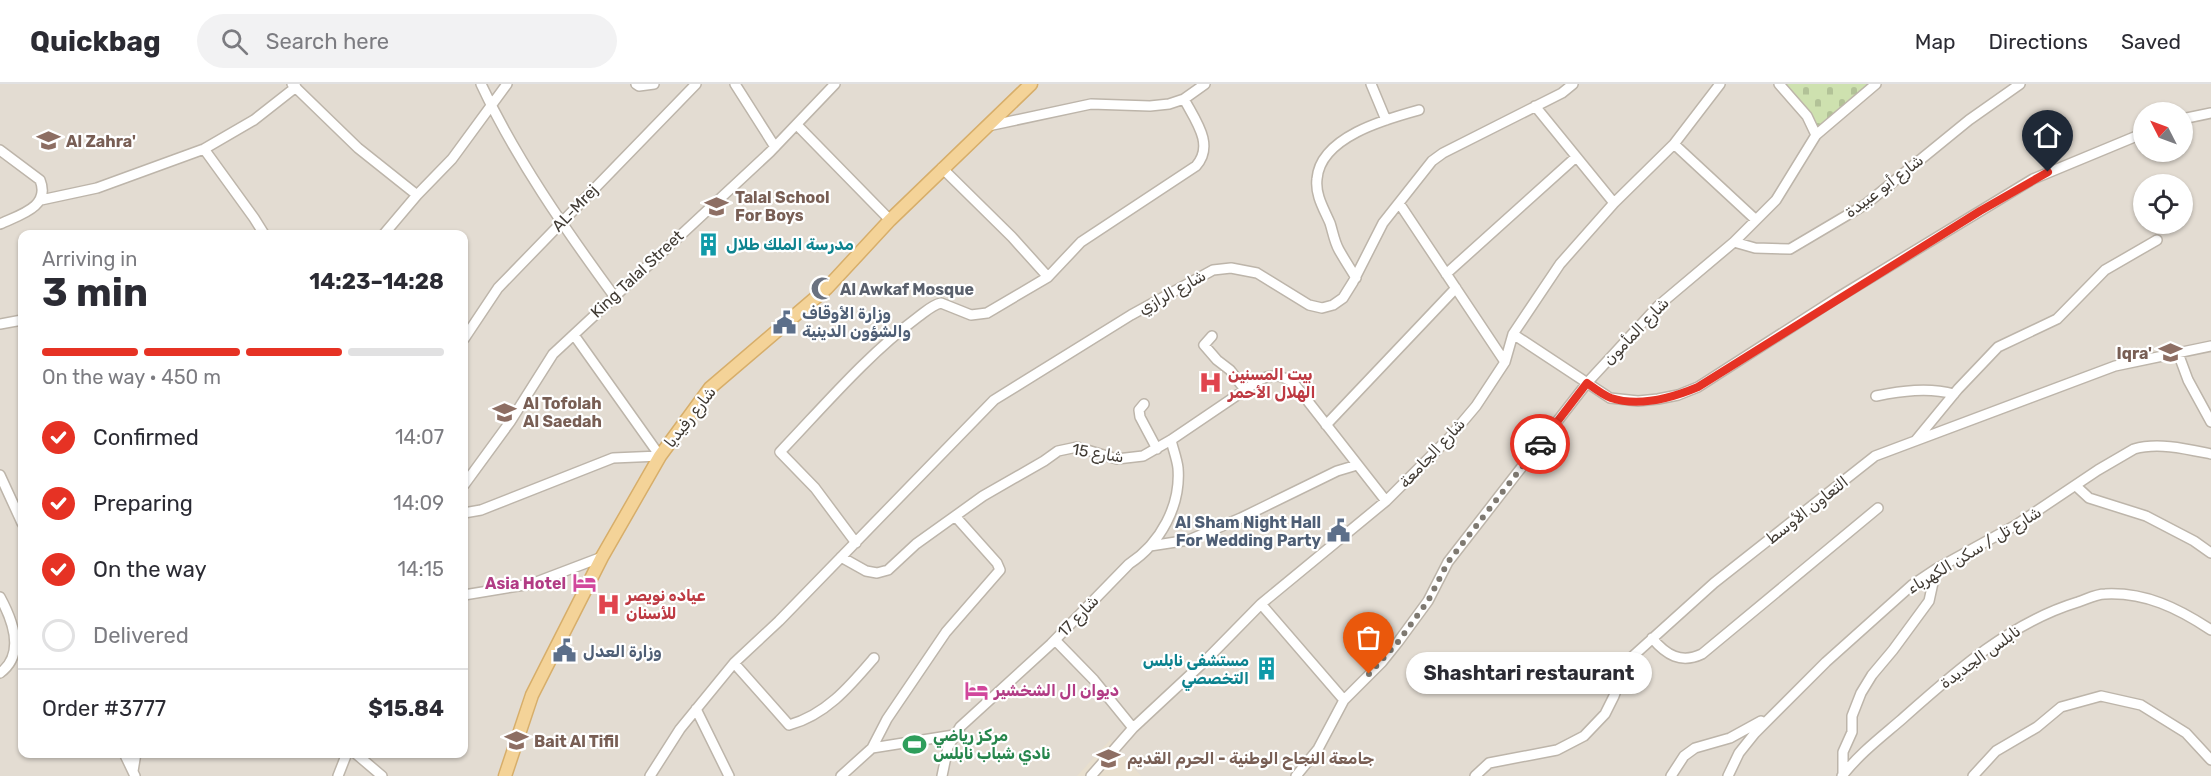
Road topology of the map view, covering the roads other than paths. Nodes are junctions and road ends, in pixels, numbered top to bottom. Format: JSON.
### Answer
{"nodes":[{"id":1,"x":481,"y":84,"type":"edge"},
{"id":2,"x":507,"y":84,"type":"edge"},
{"id":3,"x":636,"y":84,"type":"edge"},
{"id":4,"x":654,"y":84,"type":"edge"},
{"id":5,"x":696,"y":84,"type":"edge"},
{"id":6,"x":735,"y":84,"type":"edge"},
{"id":7,"x":835,"y":84,"type":"edge"},
{"id":8,"x":1031,"y":84,"type":"edge"},
{"id":9,"x":1205,"y":84,"type":"edge"},
{"id":10,"x":1371,"y":84,"type":"edge"},
{"id":11,"x":1574,"y":84,"type":"edge"},
{"id":12,"x":1719,"y":84,"type":"edge"},
{"id":13,"x":1779,"y":84,"type":"edge"},
{"id":14,"x":1876,"y":84,"type":"edge"},
{"id":15,"x":2020,"y":84,"type":"edge"},
{"id":16,"x":294,"y":85,"type":"edge"},
{"id":17,"x":1184,"y":99,"type":"junction"},
{"id":18,"x":491,"y":106,"type":"junction"},
{"id":19,"x":1535,"y":106,"type":"junction"},
{"id":20,"x":1419,"y":110,"type":"dead end"},
{"id":21,"x":2211,"y":112,"type":"edge"},
{"id":22,"x":2193,"y":116,"type":"edge"},
{"id":23,"x":1386,"y":120,"type":"junction"},
{"id":24,"x":797,"y":124,"type":"junction"},
{"id":25,"x":985,"y":126,"type":"junction"},
{"id":26,"x":1816,"y":135,"type":"junction"},
{"id":27,"x":2133,"y":138,"type":"edge"},
{"id":28,"x":1674,"y":144,"type":"junction"},
{"id":29,"x":775,"y":147,"type":"junction"},
{"id":30,"x":204,"y":149,"type":"junction"},
{"id":31,"x":0,"y":150,"type":"edge"},
{"id":32,"x":1576,"y":157,"type":"junction"},
{"id":33,"x":942,"y":168,"type":"junction"},
{"id":34,"x":417,"y":195,"type":"junction"},
{"id":35,"x":41,"y":200,"type":"junction"},
{"id":36,"x":1400,"y":203,"type":"junction"},
{"id":37,"x":1614,"y":203,"type":"junction"},
{"id":38,"x":890,"y":220,"type":"junction"},
{"id":39,"x":1756,"y":220,"type":"junction"},
{"id":40,"x":561,"y":223,"type":"junction"},
{"id":41,"x":0,"y":224,"type":"edge"},
{"id":42,"x":262,"y":230,"type":"edge"},
{"id":43,"x":387,"y":230,"type":"edge"},
{"id":44,"x":2157,"y":240,"type":"dead end"},
{"id":45,"x":1734,"y":242,"type":"junction"},
{"id":46,"x":1446,"y":274,"type":"junction"},
{"id":47,"x":1047,"y":277,"type":"junction"},
{"id":48,"x":1356,"y":278,"type":"junction"},
{"id":49,"x":1456,"y":288,"type":"junction"},
{"id":50,"x":614,"y":296,"type":"junction"},
{"id":51,"x":18,"y":321,"type":"edge"},
{"id":52,"x":0,"y":324,"type":"edge"},
{"id":53,"x":468,"y":333,"type":"edge"},
{"id":54,"x":1513,"y":334,"type":"junction"},
{"id":55,"x":573,"y":335,"type":"junction"},
{"id":56,"x":1212,"y":336,"type":"dead end"},
{"id":57,"x":2211,"y":346,"type":"edge"},
{"id":58,"x":2178,"y":353,"type":"junction"},
{"id":59,"x":1505,"y":363,"type":"junction"},
{"id":60,"x":1587,"y":383,"type":"junction"},
{"id":61,"x":1246,"y":391,"type":"junction"},
{"id":62,"x":1954,"y":394,"type":"junction"},
{"id":63,"x":1876,"y":396,"type":"dead end"},
{"id":64,"x":1144,"y":404,"type":"dead end"},
{"id":65,"x":2211,"y":422,"type":"edge"},
{"id":66,"x":1326,"y":425,"type":"junction"},
{"id":67,"x":1171,"y":440,"type":"junction"},
{"id":68,"x":1916,"y":441,"type":"junction"},
{"id":69,"x":1157,"y":449,"type":"junction"},
{"id":70,"x":2211,"y":454,"type":"edge"},
{"id":71,"x":660,"y":456,"type":"junction"},
{"id":72,"x":1358,"y":465,"type":"junction"},
{"id":73,"x":0,"y":475,"type":"edge"},
{"id":74,"x":468,"y":480,"type":"edge"},
{"id":75,"x":2076,"y":486,"type":"junction"},
{"id":76,"x":1386,"y":501,"type":"junction"},
{"id":77,"x":1878,"y":508,"type":"dead end"},
{"id":78,"x":468,"y":512,"type":"edge"},
{"id":79,"x":18,"y":514,"type":"edge"},
{"id":80,"x":955,"y":516,"type":"junction"},
{"id":81,"x":856,"y":543,"type":"junction"},
{"id":82,"x":1150,"y":546,"type":"junction"},
{"id":83,"x":2211,"y":553,"type":"edge"},
{"id":84,"x":602,"y":556,"type":"junction"},
{"id":85,"x":841,"y":557,"type":"junction"},
{"id":86,"x":1936,"y":568,"type":"junction"},
{"id":87,"x":468,"y":594,"type":"edge"},
{"id":88,"x":0,"y":597,"type":"edge"},
{"id":89,"x":1261,"y":604,"type":"junction"},
{"id":90,"x":2211,"y":630,"type":"edge"},
{"id":91,"x":1652,"y":638,"type":"junction"},
{"id":92,"x":1054,"y":640,"type":"junction"},
{"id":93,"x":874,"y":658,"type":"dead end"},
{"id":94,"x":734,"y":663,"type":"junction"},
{"id":95,"x":0,"y":673,"type":"edge"},
{"id":96,"x":1344,"y":700,"type":"junction"},
{"id":97,"x":696,"y":709,"type":"junction"},
{"id":98,"x":1761,"y":721,"type":"dead end"},
{"id":99,"x":1133,"y":728,"type":"junction"},
{"id":100,"x":954,"y":735,"type":"junction"},
{"id":101,"x":872,"y":748,"type":"junction"},
{"id":102,"x":126,"y":758,"type":"edge"},
{"id":103,"x":136,"y":758,"type":"edge"},
{"id":104,"x":344,"y":758,"type":"edge"},
{"id":105,"x":361,"y":758,"type":"edge"},
{"id":106,"x":2211,"y":760,"type":"edge"},
{"id":107,"x":1099,"y":767,"type":"junction"},
{"id":108,"x":134,"y":775,"type":"edge"},
{"id":109,"x":1842,"y":775,"type":"edge"},
{"id":110,"x":338,"y":776,"type":"edge"},
{"id":111,"x":382,"y":776,"type":"edge"},
{"id":112,"x":505,"y":776,"type":"edge"},
{"id":113,"x":650,"y":776,"type":"edge"},
{"id":114,"x":729,"y":776,"type":"edge"},
{"id":115,"x":840,"y":776,"type":"edge"},
{"id":116,"x":942,"y":776,"type":"edge"},
{"id":117,"x":1090,"y":776,"type":"edge"},
{"id":118,"x":1107,"y":776,"type":"edge"},
{"id":119,"x":1296,"y":776,"type":"edge"},
{"id":120,"x":1475,"y":776,"type":"edge"},
{"id":121,"x":1671,"y":776,"type":"edge"},
{"id":122,"x":1728,"y":776,"type":"edge"},
{"id":123,"x":1973,"y":776,"type":"edge"}],
"edges":[{"from":1,"to":18,"type":"street"},
{"from":2,"to":18,"type":"street"},
{"from":3,"to":4,"type":"street"},
{"from":5,"to":40,"type":"street","name":"AL-Mrej"},
{"from":6,"to":29,"type":"street"},
{"from":7,"to":24,"type":"street","name":"King Talal Street"},
{"from":8,"to":25,"type":"main road","name":"شارع رفيديا"},
{"from":9,"to":17,"type":"street"},
{"from":10,"to":23,"type":"street"},
{"from":11,"to":19,"type":"street","name":"شارع الرازي"},
{"from":12,"to":28,"type":"street","name":"شارع الجامعة"},
{"from":13,"to":26,"type":"street"},
{"from":14,"to":26,"type":"street","name":"شارع المأمون"},
{"from":15,"to":45,"type":"street","name":"شارع أبو عبيدة"},
{"from":16,"to":30,"type":"street"},
{"from":16,"to":34,"type":"street"},
{"from":17,"to":25,"type":"street"},
{"from":17,"to":47,"type":"street"},
{"from":18,"to":34,"type":"street"},
{"from":18,"to":40,"type":"street"},
{"from":19,"to":32,"type":"street"},
{"from":19,"to":36,"type":"street","name":"شارع الرازي"},
{"from":20,"to":23,"type":"street"},
{"from":21,"to":22,"type":"street"},
{"from":23,"to":48,"type":"street"},
{"from":24,"to":29,"type":"street","name":"King Talal Street"},
{"from":24,"to":38,"type":"street"},
{"from":25,"to":33,"type":"main road","name":"شارع رفيديا"},
{"from":26,"to":39,"type":"street","name":"شارع المأمون"},
{"from":27,"to":60,"type":"street"},
{"from":28,"to":37,"type":"street","name":"شارع الجامعة"},
{"from":28,"to":39,"type":"street"},
{"from":29,"to":50,"type":"street","name":"King Talal Street"},
{"from":30,"to":35,"type":"street"},
{"from":30,"to":42,"type":"street"},
{"from":31,"to":35,"type":"street"},
{"from":32,"to":37,"type":"street"},
{"from":32,"to":46,"type":"street"},
{"from":33,"to":38,"type":"main road","name":"شارع رفيديا"},
{"from":33,"to":47,"type":"street"},
{"from":34,"to":43,"type":"street"},
{"from":35,"to":41,"type":"street"},
{"from":36,"to":46,"type":"street"},
{"from":36,"to":48,"type":"street","name":"شارع الرازي"},
{"from":37,"to":54,"type":"street","name":"شارع الجامعة"},
{"from":38,"to":71,"type":"main road","name":"شارع رفيديا"},
{"from":39,"to":45,"type":"street","name":"شارع المأمون"},
{"from":40,"to":50,"type":"street"},
{"from":40,"to":53,"type":"street","name":"AL-Mrej"},
{"from":44,"to":62,"type":"street"},
{"from":45,"to":60,"type":"street","name":"شارع المأمون"},
{"from":46,"to":49,"type":"street"},
{"from":47,"to":81,"type":"street"},
{"from":48,"to":81,"type":"street","name":"شارع الرازي"},
{"from":49,"to":59,"type":"street"},
{"from":49,"to":66,"type":"street"},
{"from":50,"to":55,"type":"street","name":"King Talal Street"},
{"from":51,"to":52,"type":"street"},
{"from":54,"to":59,"type":"street","name":"شارع الجامعة"},
{"from":54,"to":60,"type":"street"},
{"from":55,"to":71,"type":"street"},
{"from":55,"to":74,"type":"street","name":"King Talal Street"},
{"from":56,"to":61,"type":"street"},
{"from":57,"to":58,"type":"street","name":"التعاون الأوسط"},
{"from":58,"to":65,"type":"street"},
{"from":58,"to":68,"type":"street","name":"التعاون الأوسط"},
{"from":59,"to":76,"type":"street","name":"شارع الجامعة"},
{"from":60,"to":96,"type":"street","name":"شارع المأمون"},
{"from":61,"to":66,"type":"street","name":"شارع 15"},
{"from":61,"to":67,"type":"street","name":"شارع 15"},
{"from":62,"to":63,"type":"street"},
{"from":62,"to":68,"type":"street"},
{"from":64,"to":69,"type":"street"},
{"from":66,"to":72,"type":"street","name":"شارع 15"},
{"from":67,"to":69,"type":"street","name":"شارع 15"},
{"from":67,"to":82,"type":"street","name":"شارع 17"},
{"from":68,"to":91,"type":"street","name":"التعاون الأوسط"},
{"from":69,"to":80,"type":"street","name":"شارع 15"},
{"from":70,"to":75,"type":"street","name":"شارع تل / سكن الكهرباء"},
{"from":71,"to":78,"type":"street"},
{"from":71,"to":84,"type":"main road","name":"شارع رفيديا"},
{"from":72,"to":76,"type":"street","name":"شارع 15"},
{"from":72,"to":82,"type":"street"},
{"from":73,"to":79,"type":"street"},
{"from":75,"to":83,"type":"street"},
{"from":75,"to":86,"type":"street","name":"شارع تل / سكن الكهرباء"},
{"from":76,"to":89,"type":"street","name":"شارع الجامعة"},
{"from":77,"to":91,"type":"street"},
{"from":80,"to":85,"type":"street","name":"شارع 15"},
{"from":80,"to":101,"type":"street"},
{"from":81,"to":85,"type":"street"},
{"from":82,"to":92,"type":"street","name":"شارع 17"},
{"from":84,"to":87,"type":"street"},
{"from":84,"to":112,"type":"main road","name":"شارع رفيديا"},
{"from":85,"to":94,"type":"street"},
{"from":86,"to":109,"type":"street"},
{"from":86,"to":122,"type":"street","name":"شارع تل / سكن الكهرباء"},
{"from":88,"to":95,"type":"street"},
{"from":89,"to":96,"type":"street"},
{"from":89,"to":99,"type":"street","name":"شارع الجامعة"},
{"from":90,"to":109,"type":"street","name":"نابلس الجديدة"},
{"from":91,"to":120,"type":"street","name":"التعاون الأوسط"},
{"from":92,"to":99,"type":"street"},
{"from":92,"to":100,"type":"street","name":"شارع 17"},
{"from":93,"to":94,"type":"street"},
{"from":94,"to":97,"type":"street"},
{"from":96,"to":119,"type":"street","name":"شارع المأمون"},
{"from":97,"to":113,"type":"street"},
{"from":97,"to":114,"type":"street"},
{"from":98,"to":121,"type":"street"},
{"from":99,"to":107,"type":"street","name":"شارع الجامعة"},
{"from":100,"to":101,"type":"street"},
{"from":100,"to":116,"type":"street","name":"شارع 17"},
{"from":101,"to":115,"type":"street"},
{"from":102,"to":108,"type":"street"},
{"from":103,"to":108,"type":"street"},
{"from":104,"to":110,"type":"street"},
{"from":105,"to":111,"type":"street"},
{"from":106,"to":123,"type":"street"},
{"from":107,"to":117,"type":"street","name":"شارع الجامعة"},
{"from":107,"to":118,"type":"street"}]}
